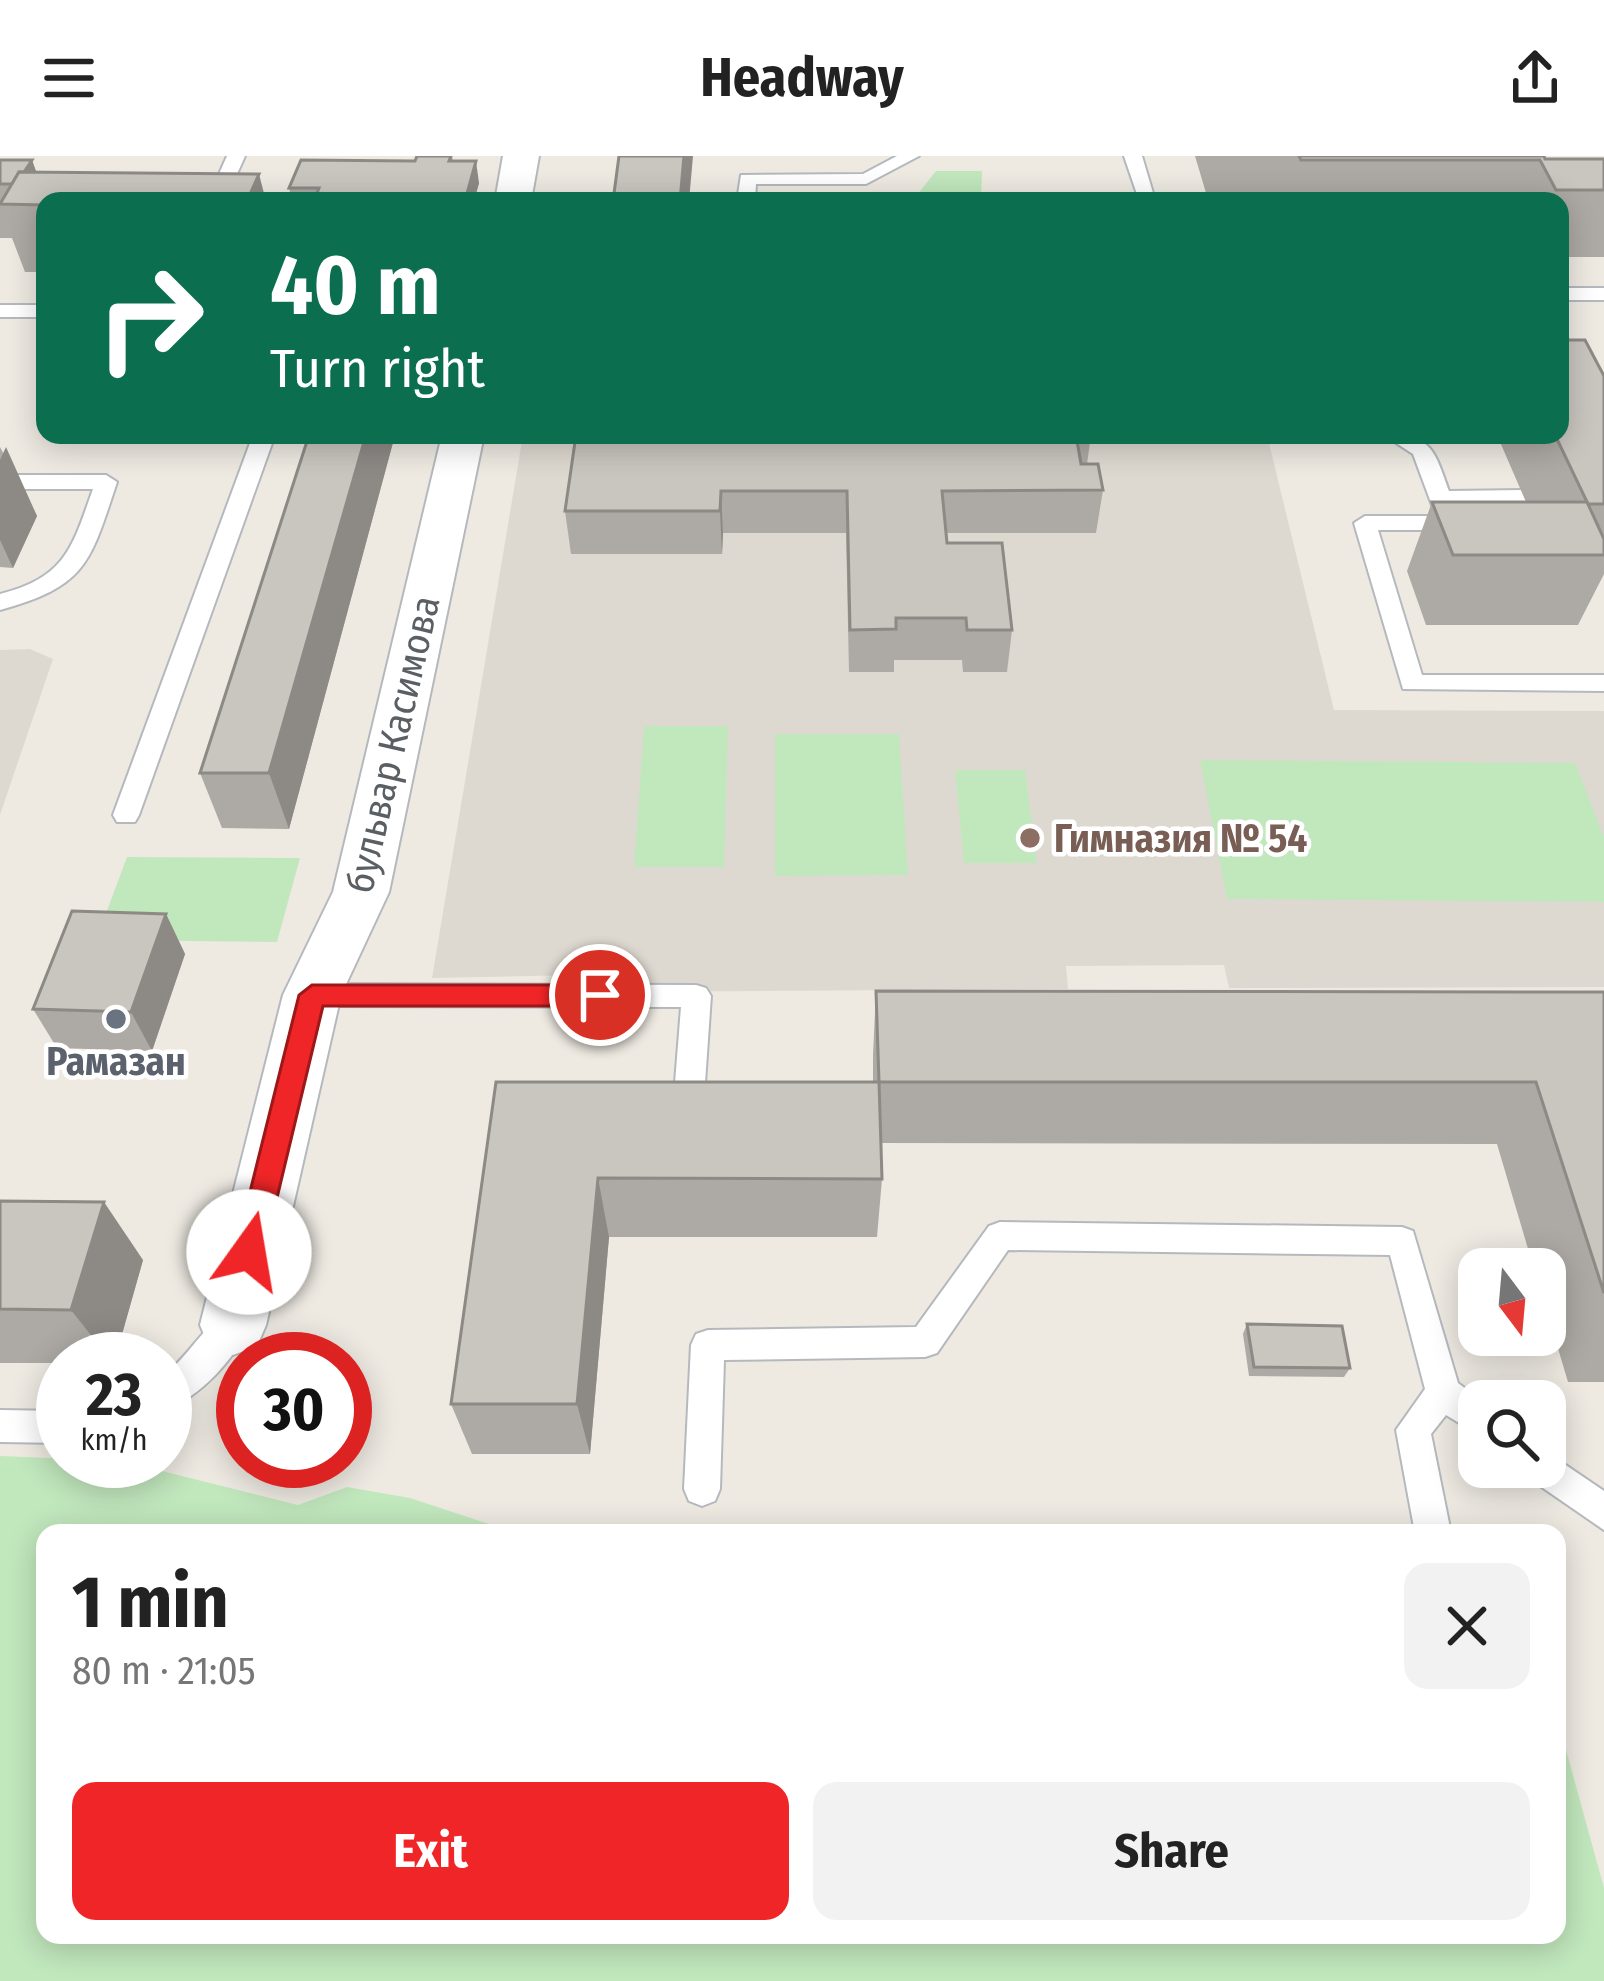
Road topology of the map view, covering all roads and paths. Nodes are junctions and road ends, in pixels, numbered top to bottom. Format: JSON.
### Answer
{"nodes":[{"id":1,"x":236,"y":156,"type":"edge"},
{"id":2,"x":521,"y":156,"type":"edge"},
{"id":3,"x":910,"y":156,"type":"edge"},
{"id":4,"x":1133,"y":156,"type":"edge"},
{"id":5,"x":220,"y":192,"type":"edge"},
{"id":6,"x":515,"y":192,"type":"edge"},
{"id":7,"x":746,"y":192,"type":"edge"},
{"id":8,"x":1144,"y":192,"type":"edge"},
{"id":9,"x":1569,"y":294,"type":"edge"},
{"id":10,"x":1604,"y":294,"type":"edge"},
{"id":11,"x":0,"y":311,"type":"edge"},
{"id":12,"x":36,"y":311,"type":"edge"},
{"id":13,"x":260,"y":444,"type":"edge"},
{"id":14,"x":461,"y":444,"type":"edge"},
{"id":15,"x":1412,"y":444,"type":"edge"},
{"id":16,"x":0,"y":482,"type":"edge"},
{"id":17,"x":1440,"y":497,"type":"junction"},
{"id":18,"x":1524,"y":497,"type":"edge"},
{"id":19,"x":0,"y":602,"type":"edge"},
{"id":20,"x":1604,"y":683,"type":"edge"},
{"id":21,"x":127,"y":815,"type":"dead end"},
{"id":22,"x":312,"y":995,"type":"junction"},
{"id":23,"x":690,"y":1083,"type":"edge"},
{"id":24,"x":233,"y":1325,"type":"joint"},
{"id":25,"x":192,"y":1374,"type":"edge"},
{"id":26,"x":1443,"y":1393,"type":"junction"},
{"id":27,"x":1458,"y":1404,"type":"edge"},
{"id":28,"x":0,"y":1426,"type":"edge"},
{"id":29,"x":36,"y":1427,"type":"edge"},
{"id":30,"x":1566,"y":1484,"type":"edge"},
{"id":31,"x":701,"y":1489,"type":"dead end"},
{"id":32,"x":1604,"y":1513,"type":"edge"},
{"id":33,"x":1431,"y":1524,"type":"edge"}],
"edges":[{"from":1,"to":5,"type":"lane"},
{"from":2,"to":6,"type":"street"},
{"from":3,"to":7,"type":"lane"},
{"from":4,"to":8,"type":"lane"},
{"from":9,"to":10,"type":"lane"},
{"from":11,"to":12,"type":"lane"},
{"from":13,"to":21,"type":"lane"},
{"from":14,"to":22,"type":"street","name":"бульвар Касимова"},
{"from":15,"to":17,"type":"lane"},
{"from":16,"to":19,"type":"lane"},
{"from":17,"to":18,"type":"lane"},
{"from":17,"to":20,"type":"lane"},
{"from":22,"to":23,"type":"lane"},
{"from":22,"to":24,"type":"street","name":"бульвар Касимова"},
{"from":24,"to":25,"type":"lane"},
{"from":26,"to":27,"type":"lane"},
{"from":26,"to":31,"type":"lane"},
{"from":26,"to":33,"type":"lane"},
{"from":28,"to":29,"type":"lane"},
{"from":30,"to":32,"type":"lane"}]}
